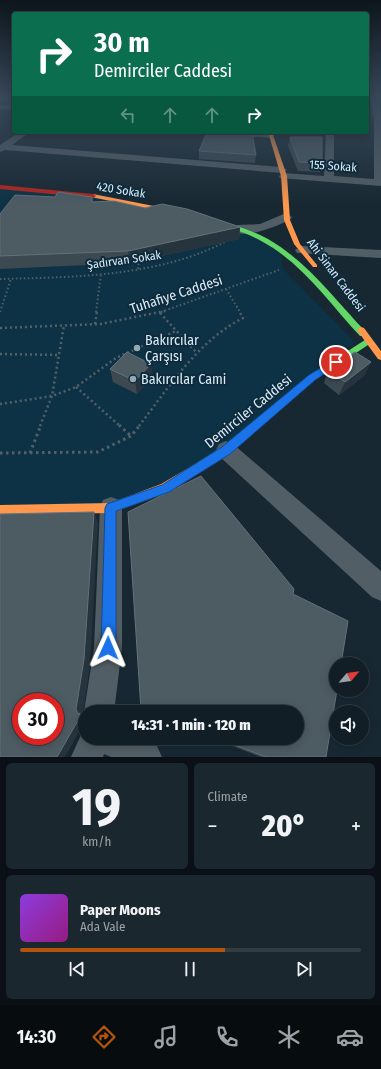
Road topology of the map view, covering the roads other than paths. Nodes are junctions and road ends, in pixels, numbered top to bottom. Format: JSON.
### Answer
{"nodes":[{"id":1,"x":22,"y":134,"type":"edge"},
{"id":2,"x":271,"y":134,"type":"edge"},
{"id":3,"x":330,"y":134,"type":"edge"},
{"id":4,"x":380,"y":134,"type":"edge"},
{"id":5,"x":3,"y":145,"type":"edge"},
{"id":6,"x":380,"y":145,"type":"edge"},
{"id":7,"x":283,"y":173,"type":"junction"},
{"id":8,"x":329,"y":179,"type":"junction"},
{"id":9,"x":380,"y":183,"type":"edge"},
{"id":10,"x":0,"y":187,"type":"edge"},
{"id":11,"x":286,"y":217,"type":"junction"},
{"id":12,"x":240,"y":230,"type":"junction"},
{"id":13,"x":302,"y":250,"type":"junction"},
{"id":14,"x":381,"y":254,"type":"edge"},
{"id":15,"x":366,"y":337,"type":"junction"},
{"id":16,"x":381,"y":356,"type":"edge"},
{"id":17,"x":226,"y":450,"type":"junction"},
{"id":18,"x":111,"y":508,"type":"junction"},
{"id":19,"x":0,"y":510,"type":"edge"},
{"id":20,"x":381,"y":588,"type":"edge"},
{"id":21,"x":100,"y":705,"type":"edge"},
{"id":22,"x":92,"y":745,"type":"edge"},
{"id":23,"x":121,"y":745,"type":"edge"},
{"id":24,"x":87,"y":757,"type":"edge"},
{"id":25,"x":146,"y":757,"type":"edge"}],
"edges":[{"from":1,"to":5,"type":"street"},
{"from":2,"to":7,"type":"street","name":"Ahi Sinan Caddesi"},
{"from":3,"to":8,"type":"street"},
{"from":4,"to":6,"type":"street"},
{"from":5,"to":7,"type":"street","name":"155 Sokak"},
{"from":6,"to":9,"type":"street"},
{"from":7,"to":8,"type":"street","name":"155 Sokak"},
{"from":7,"to":11,"type":"street","name":"Ahi Sinan Caddesi"},
{"from":8,"to":9,"type":"street","name":"155 Sokak"},
{"from":10,"to":12,"type":"street","name":"420 Sokak"},
{"from":11,"to":12,"type":"street"},
{"from":11,"to":13,"type":"street","name":"Ahi Sinan Caddesi"},
{"from":12,"to":15,"type":"street","name":"420 Sokak"},
{"from":13,"to":14,"type":"street"},
{"from":13,"to":15,"type":"street","name":"Ahi Sinan Caddesi"},
{"from":15,"to":16,"type":"street","name":"Ahi Sinan Caddesi"},
{"from":15,"to":17,"type":"street","name":"Demirciler Caddesi"},
{"from":17,"to":18,"type":"street","name":"Demirciler Caddesi"},
{"from":17,"to":20,"type":"street"},
{"from":18,"to":19,"type":"street","name":"Demirciler Caddesi"},
{"from":18,"to":21,"type":"street"},
{"from":22,"to":24,"type":"street"},
{"from":23,"to":25,"type":"street"}]}
